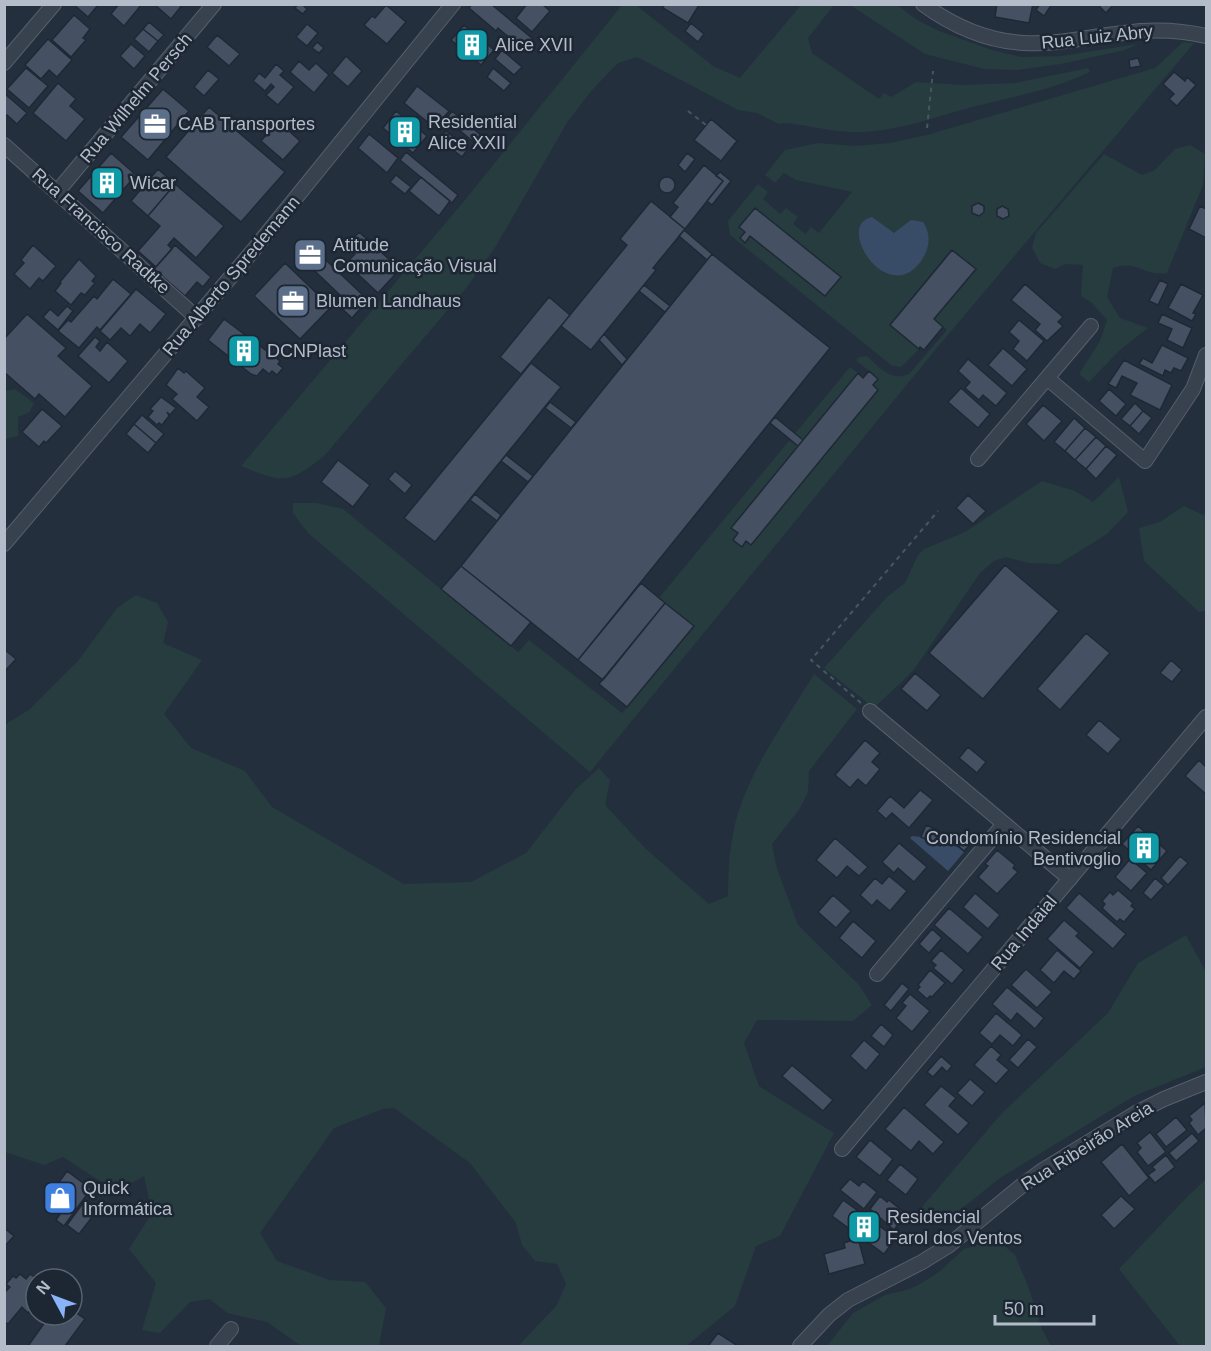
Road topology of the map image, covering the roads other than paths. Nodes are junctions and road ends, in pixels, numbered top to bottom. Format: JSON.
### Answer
{"nodes":[{"id":1,"x":54,"y":4,"type":"edge"},
{"id":2,"x":214,"y":4,"type":"edge"},
{"id":3,"x":453,"y":4,"type":"edge"},
{"id":4,"x":923,"y":4,"type":"edge"},
{"id":5,"x":1206,"y":36,"type":"edge"},
{"id":6,"x":4,"y":63,"type":"edge"},
{"id":7,"x":4,"y":145,"type":"edge"},
{"id":8,"x":57,"y":192,"type":"junction"},
{"id":9,"x":197,"y":318,"type":"junction"},
{"id":10,"x":1091,"y":326,"type":"dead end"},
{"id":11,"x":1206,"y":355,"type":"edge"},
{"id":12,"x":1047,"y":378,"type":"junction"},
{"id":13,"x":978,"y":459,"type":"dead end"},
{"id":14,"x":4,"y":544,"type":"edge"},
{"id":15,"x":870,"y":711,"type":"road end"},
{"id":16,"x":1206,"y":717,"type":"edge"},
{"id":17,"x":1004,"y":824,"type":"junction"},
{"id":18,"x":1070,"y":879,"type":"junction"},
{"id":19,"x":877,"y":974,"type":"dead end"},
{"id":20,"x":1206,"y":1082,"type":"edge"},
{"id":21,"x":842,"y":1149,"type":"dead end"},
{"id":22,"x":231,"y":1329,"type":"dead end"},
{"id":23,"x":217,"y":1347,"type":"edge"},
{"id":24,"x":800,"y":1347,"type":"edge"}],
"edges":[{"from":1,"to":6,"type":"street"},
{"from":2,"to":8,"type":"street","name":"Rua Wilhelm Persch"},
{"from":3,"to":9,"type":"street","name":"Rua Alberto Spredemann"},
{"from":4,"to":5,"type":"street","name":"Rua Luiz Abry"},
{"from":7,"to":8,"type":"street","name":"Rua Francisco Radtke"},
{"from":8,"to":9,"type":"street","name":"Rua Francisco Radtke"},
{"from":9,"to":14,"type":"street","name":"Rua Alberto Spredemann"},
{"from":10,"to":12,"type":"street"},
{"from":11,"to":12,"type":"street"},
{"from":12,"to":13,"type":"street"},
{"from":15,"to":17,"type":"street"},
{"from":16,"to":18,"type":"street","name":"Rua Indaial"},
{"from":17,"to":18,"type":"street"},
{"from":17,"to":19,"type":"street"},
{"from":18,"to":21,"type":"street","name":"Rua Indaial"},
{"from":20,"to":24,"type":"street","name":"Rua Ribeirão Areia"},
{"from":22,"to":23,"type":"street"}]}
